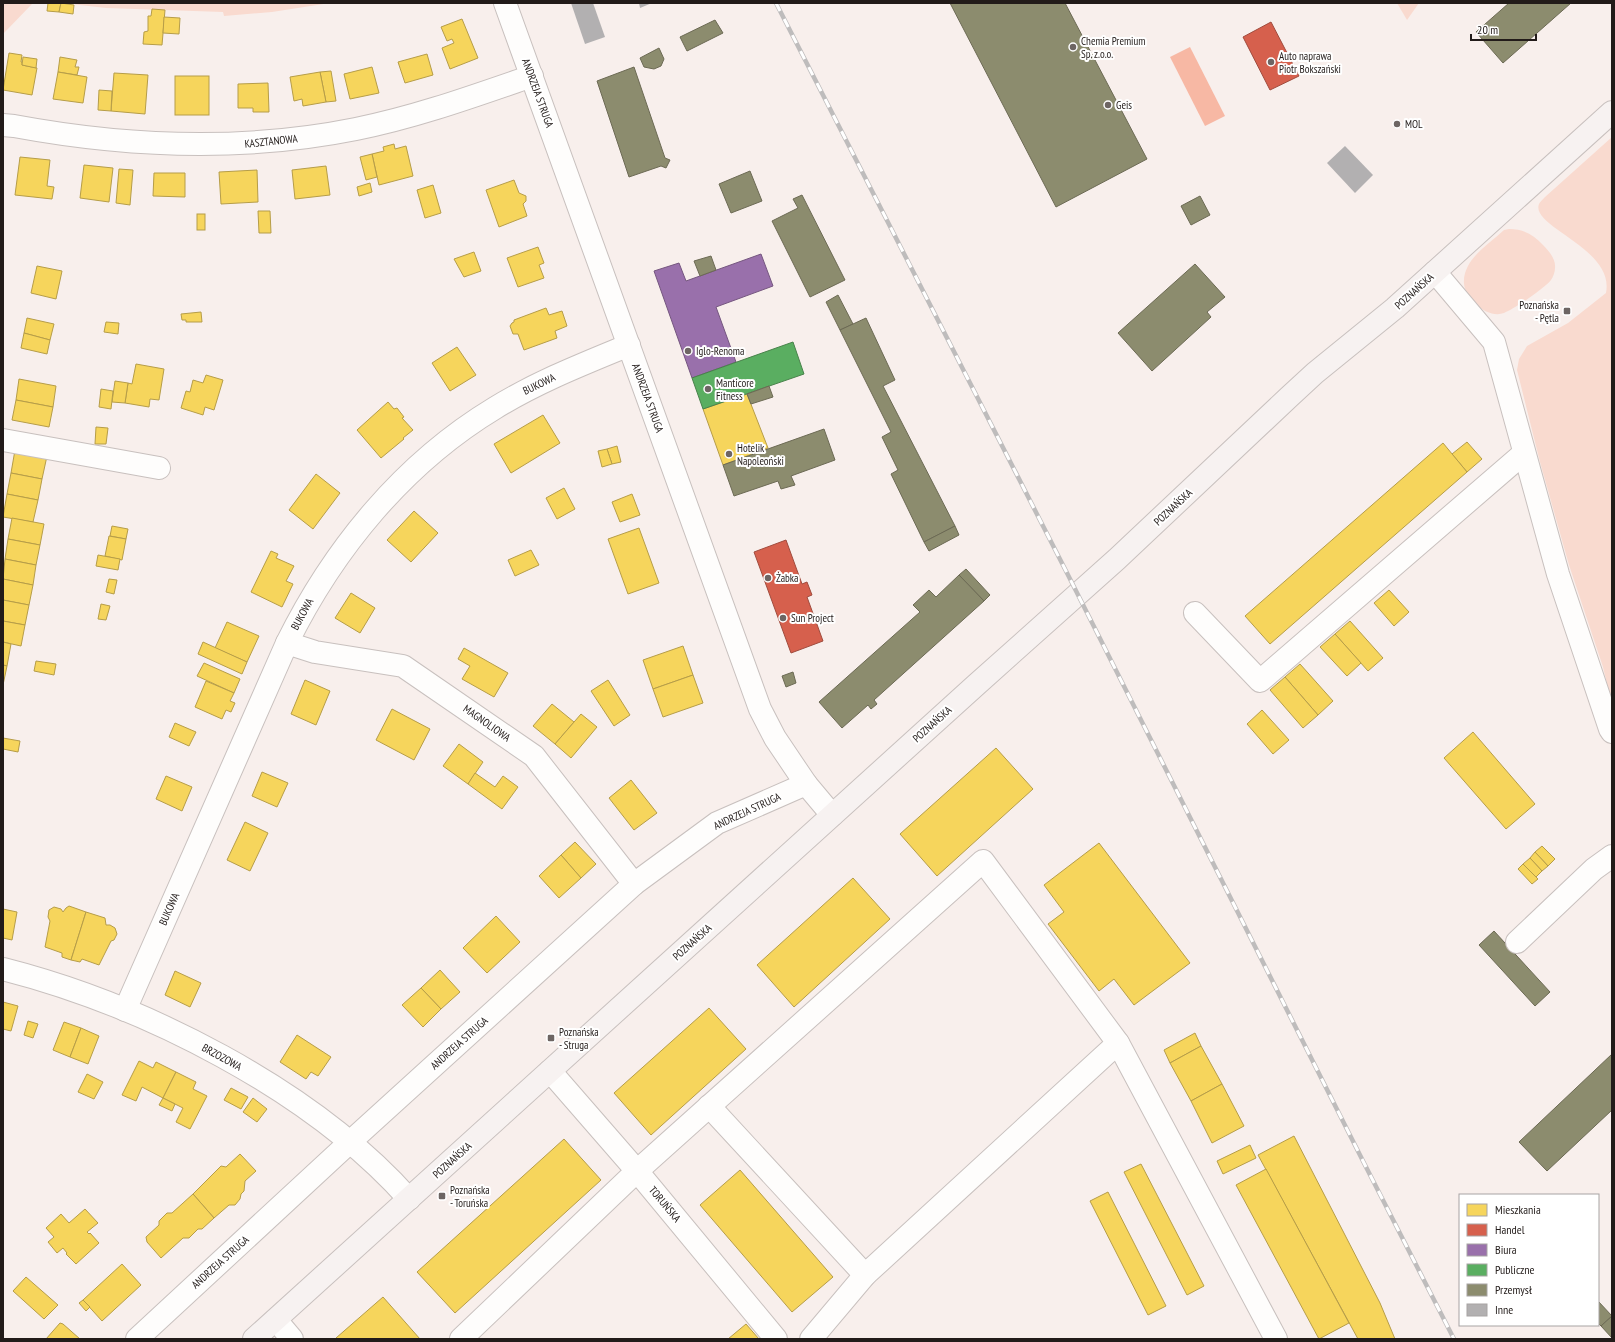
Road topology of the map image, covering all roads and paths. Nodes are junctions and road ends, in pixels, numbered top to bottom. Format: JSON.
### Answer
{"nodes":[{"id":1,"x":505,"y":3,"type":"edge"},
{"id":2,"x":532,"y":76,"type":"junction"},
{"id":3,"x":1612,"y":112,"type":"edge"},
{"id":4,"x":3,"y":125,"type":"edge"},
{"id":5,"x":1435,"y":272,"type":"junction"},
{"id":6,"x":629,"y":345,"type":"junction"},
{"id":7,"x":3,"y":440,"type":"edge"},
{"id":8,"x":1524,"y":453,"type":"junction"},
{"id":9,"x":159,"y":468,"type":"dead end"},
{"id":10,"x":1195,"y":613,"type":"dead end"},
{"id":11,"x":287,"y":643,"type":"junction"},
{"id":12,"x":1612,"y":732,"type":"edge"},
{"id":13,"x":806,"y":784,"type":"junction"},
{"id":14,"x":832,"y":815,"type":"junction"},
{"id":15,"x":1612,"y":856,"type":"edge"},
{"id":16,"x":634,"y":884,"type":"junction"},
{"id":17,"x":1517,"y":942,"type":"dead end"},
{"id":18,"x":3,"y":969,"type":"edge"},
{"id":19,"x":125,"y":1010,"type":"junction"},
{"id":20,"x":1118,"y":1043,"type":"junction"},
{"id":21,"x":550,"y":1071,"type":"junction"},
{"id":22,"x":709,"y":1106,"type":"junction"},
{"id":23,"x":350,"y":1142,"type":"junction"},
{"id":24,"x":637,"y":1171,"type":"junction"},
{"id":25,"x":409,"y":1199,"type":"junction"},
{"id":26,"x":865,"y":1276,"type":"junction"},
{"id":27,"x":276,"y":1320,"type":"junction"},
{"id":28,"x":468,"y":1336,"type":"edge"},
{"id":29,"x":137,"y":1339,"type":"edge"},
{"id":30,"x":254,"y":1339,"type":"edge"},
{"id":31,"x":292,"y":1339,"type":"edge"},
{"id":32,"x":776,"y":1339,"type":"edge"},
{"id":33,"x":811,"y":1339,"type":"edge"},
{"id":34,"x":1276,"y":1339,"type":"edge"}],
"edges":[{"from":1,"to":2,"type":"street","name":"ANDRZEJA STRUGA"},
{"from":2,"to":4,"type":"street","name":"KASZTANOWA"},
{"from":2,"to":6,"type":"street","name":"ANDRZEJA STRUGA"},
{"from":3,"to":5,"type":"main road","name":"POZNAŃSKA"},
{"from":5,"to":8,"type":"street"},
{"from":5,"to":14,"type":"main road","name":"POZNAŃSKA"},
{"from":6,"to":11,"type":"street","name":"BUKOWA"},
{"from":6,"to":13,"type":"street","name":"ANDRZEJA STRUGA"},
{"from":7,"to":9,"type":"street"},
{"from":8,"to":10,"type":"street"},
{"from":8,"to":12,"type":"street"},
{"from":11,"to":16,"type":"street","name":"MAGNOLIOWA"},
{"from":11,"to":19,"type":"street","name":"BUKOWA"},
{"from":13,"to":14,"type":"street","name":"ANDRZEJA STRUGA"},
{"from":13,"to":16,"type":"street","name":"ANDRZEJA STRUGA"},
{"from":14,"to":21,"type":"main road","name":"POZNAŃSKA"},
{"from":15,"to":17,"type":"street"},
{"from":16,"to":23,"type":"street","name":"ANDRZEJA STRUGA"},
{"from":18,"to":19,"type":"street","name":"BRZOZOWA"},
{"from":19,"to":23,"type":"street","name":"BRZOZOWA"},
{"from":20,"to":22,"type":"street"},
{"from":20,"to":26,"type":"street"},
{"from":20,"to":34,"type":"street"},
{"from":21,"to":24,"type":"street","name":"TORUŃSKA"},
{"from":21,"to":25,"type":"main road","name":"POZNAŃSKA"},
{"from":22,"to":24,"type":"street"},
{"from":22,"to":26,"type":"street"},
{"from":23,"to":25,"type":"street","name":"BRZOZOWA"},
{"from":23,"to":29,"type":"street","name":"ANDRZEJA STRUGA"},
{"from":24,"to":28,"type":"street"},
{"from":24,"to":32,"type":"street","name":"TORUŃSKA"},
{"from":25,"to":27,"type":"main road","name":"POZNAŃSKA"},
{"from":26,"to":33,"type":"street"},
{"from":27,"to":30,"type":"main road","name":"POZNAŃSKA"},
{"from":27,"to":31,"type":"street"}]}
